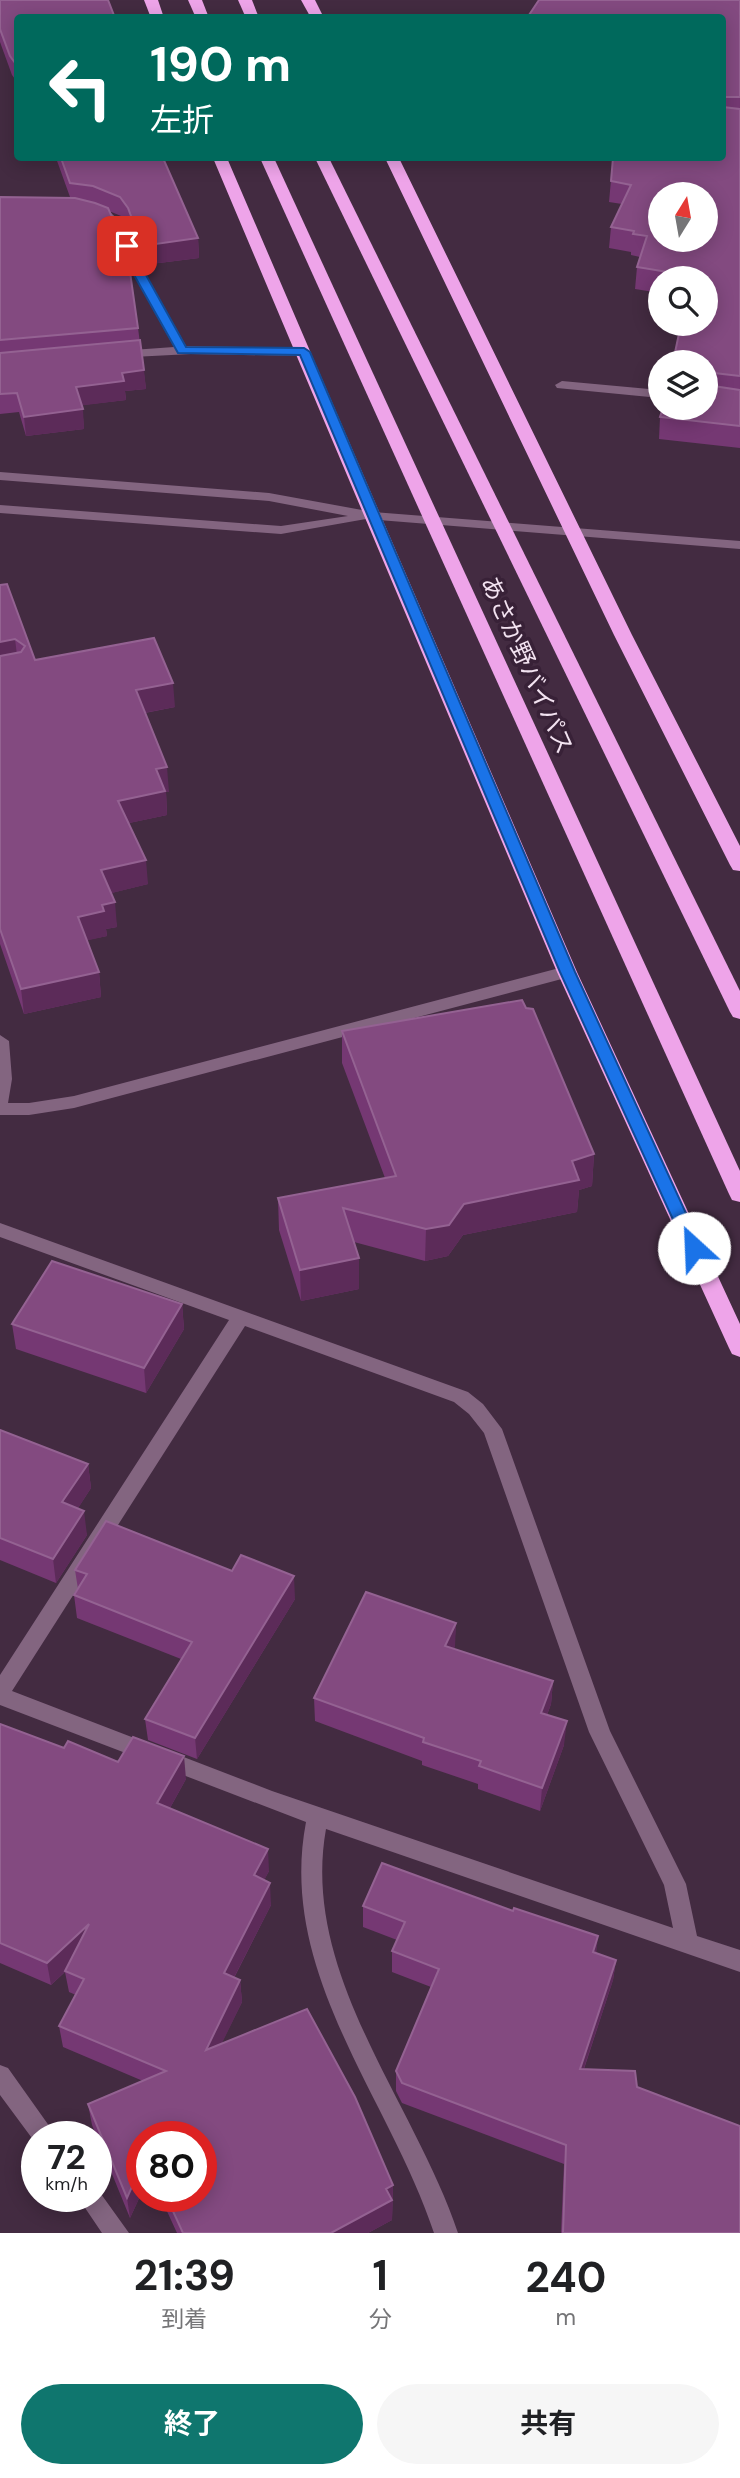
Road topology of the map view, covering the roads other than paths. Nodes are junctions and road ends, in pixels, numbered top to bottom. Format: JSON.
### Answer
{"nodes":[{"id":1,"x":221,"y":161,"type":"edge"},
{"id":2,"x":268,"y":161,"type":"edge"},
{"id":3,"x":323,"y":161,"type":"edge"},
{"id":4,"x":393,"y":161,"type":"edge"},
{"id":5,"x":76,"y":208,"type":"edge"},
{"id":6,"x":182,"y":350,"type":"junction"},
{"id":7,"x":304,"y":352,"type":"junction"},
{"id":8,"x":109,"y":355,"type":"edge"},
{"id":9,"x":562,"y":385,"type":"dead end"},
{"id":10,"x":648,"y":393,"type":"edge"},
{"id":11,"x":0,"y":476,"type":"edge"},
{"id":12,"x":0,"y":509,"type":"edge"},
{"id":13,"x":373,"y":516,"type":"junction"},
{"id":14,"x":575,"y":531,"type":"junction"},
{"id":15,"x":740,"y":545,"type":"edge"},
{"id":16,"x":740,"y":865,"type":"edge"},
{"id":17,"x":567,"y":972,"type":"junction"},
{"id":18,"x":740,"y":1012,"type":"edge"},
{"id":19,"x":0,"y":1041,"type":"edge"},
{"id":20,"x":0,"y":1102,"type":"edge"},
{"id":21,"x":0,"y":1108,"type":"edge"},
{"id":22,"x":740,"y":1194,"type":"edge"},
{"id":23,"x":0,"y":1230,"type":"edge"},
{"id":24,"x":240,"y":1318,"type":"junction"},
{"id":25,"x":740,"y":1348,"type":"edge"},
{"id":26,"x":0,"y":1694,"type":"edge"},
{"id":27,"x":318,"y":1816,"type":"junction"},
{"id":28,"x":687,"y":1942,"type":"junction"},
{"id":29,"x":740,"y":1961,"type":"edge"},
{"id":30,"x":0,"y":2076,"type":"edge"},
{"id":31,"x":33,"y":2121,"type":"edge"},
{"id":32,"x":101,"y":2212,"type":"edge"},
{"id":33,"x":117,"y":2233,"type":"edge"},
{"id":34,"x":446,"y":2233,"type":"edge"}],
"edges":[{"from":1,"to":7,"type":"highway"},
{"from":2,"to":22,"type":"highway","name":"あさか野バイパス"},
{"from":3,"to":18,"type":"highway","name":"あさか野バイパス"},
{"from":4,"to":14,"type":"highway"},
{"from":5,"to":6,"type":"street"},
{"from":6,"to":7,"type":"street"},
{"from":6,"to":8,"type":"street"},
{"from":7,"to":13,"type":"highway"},
{"from":9,"to":10,"type":"street"},
{"from":11,"to":13,"type":"street"},
{"from":12,"to":13,"type":"street"},
{"from":13,"to":14,"type":"street"},
{"from":13,"to":17,"type":"highway"},
{"from":14,"to":15,"type":"street"},
{"from":14,"to":16,"type":"highway"},
{"from":17,"to":21,"type":"street"},
{"from":17,"to":25,"type":"highway"},
{"from":19,"to":20,"type":"street"},
{"from":23,"to":24,"type":"street"},
{"from":24,"to":26,"type":"street"},
{"from":24,"to":28,"type":"street"},
{"from":26,"to":27,"type":"street"},
{"from":27,"to":28,"type":"street"},
{"from":27,"to":34,"type":"street"},
{"from":28,"to":29,"type":"street"},
{"from":30,"to":31,"type":"street"},
{"from":32,"to":33,"type":"street"}]}
